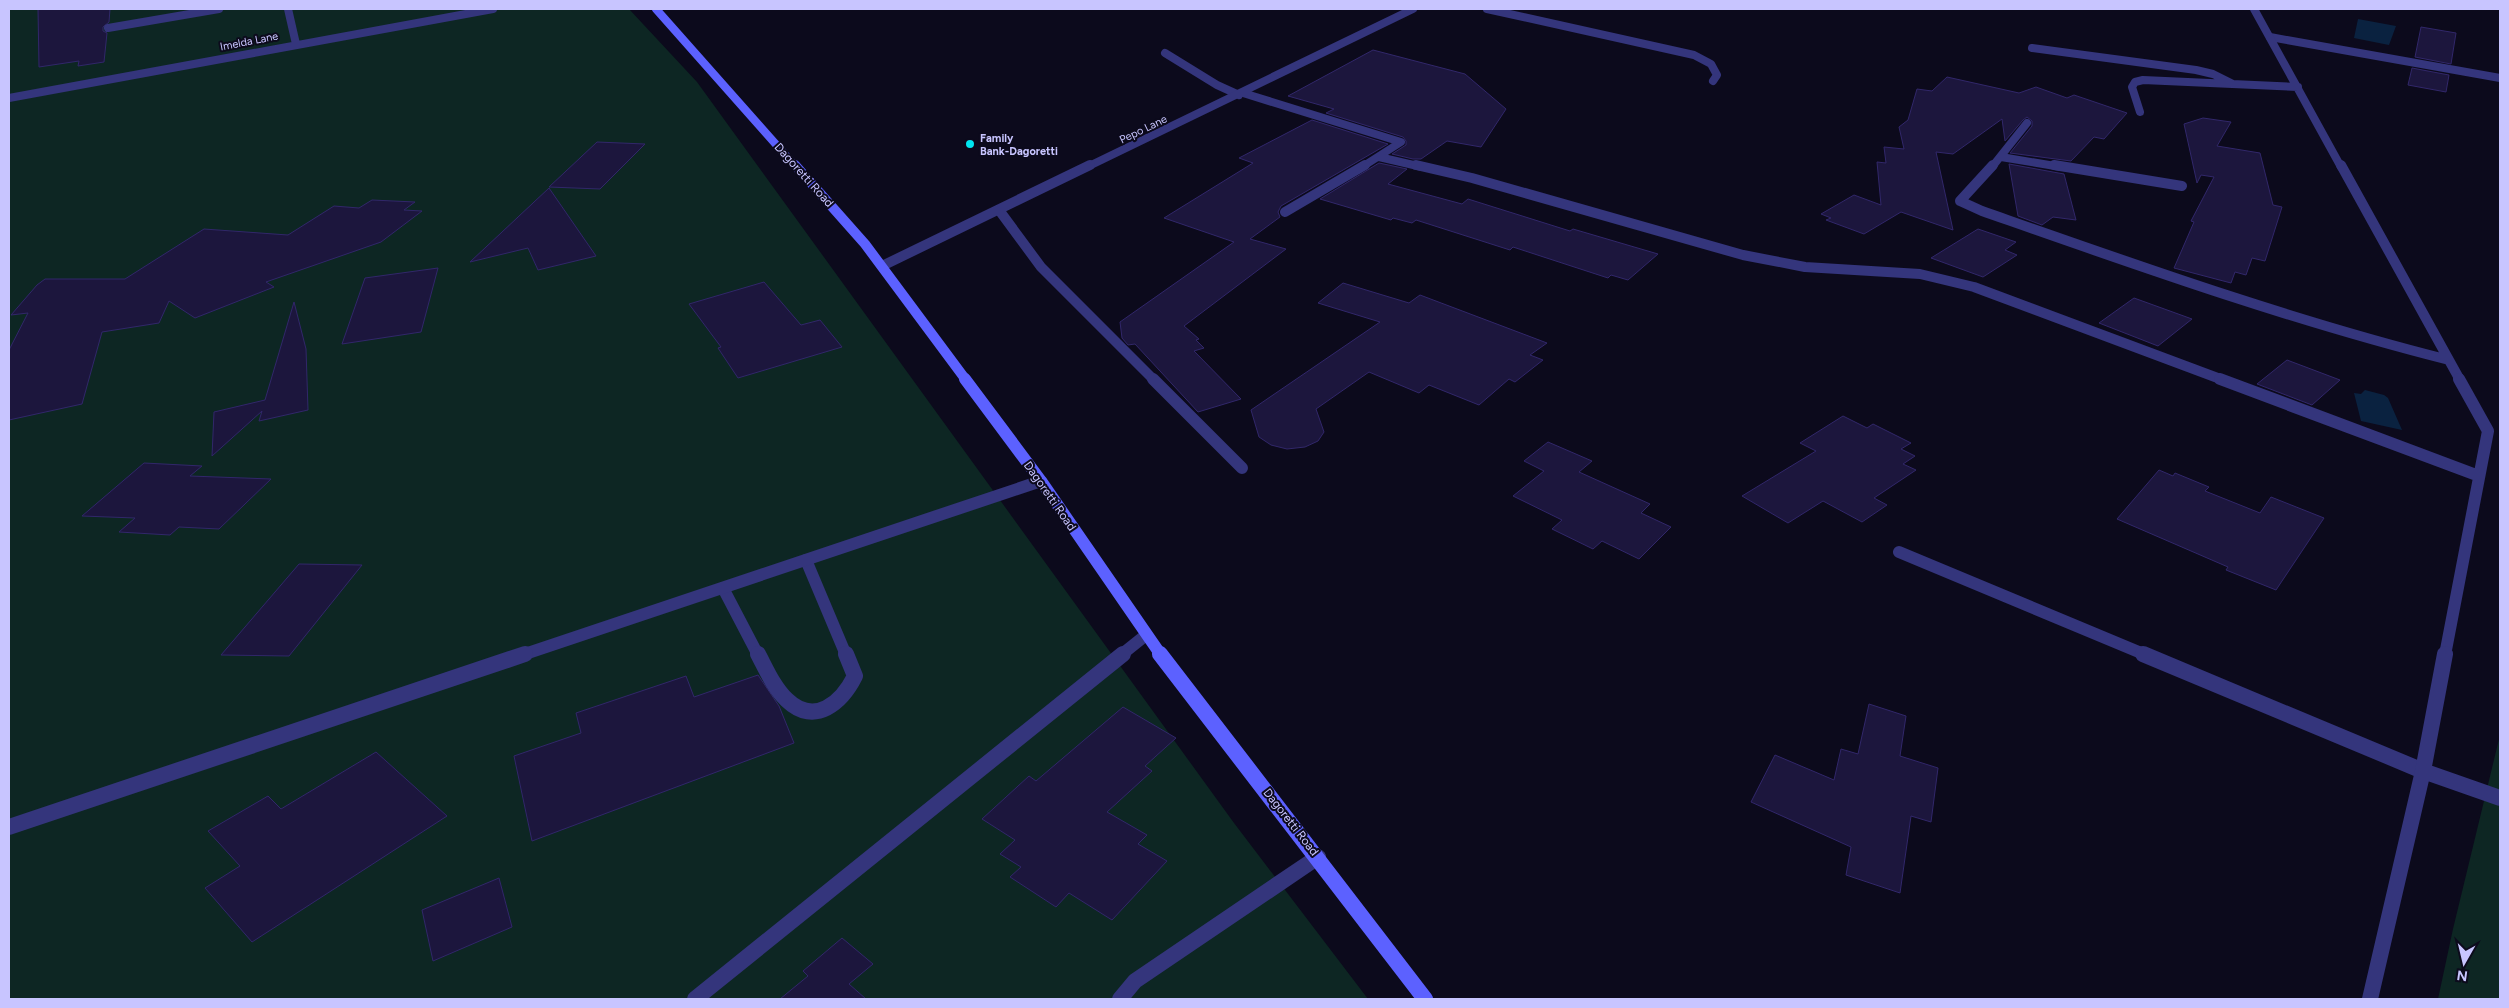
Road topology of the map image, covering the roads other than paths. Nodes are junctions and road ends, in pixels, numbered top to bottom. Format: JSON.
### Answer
{"nodes":[{"id":1,"x":218,"y":9,"type":"edge"},
{"id":2,"x":288,"y":9,"type":"edge"},
{"id":3,"x":493,"y":9,"type":"edge"},
{"id":4,"x":656,"y":9,"type":"edge"},
{"id":5,"x":1412,"y":9,"type":"edge"},
{"id":6,"x":1487,"y":9,"type":"edge"},
{"id":7,"x":2254,"y":9,"type":"edge"},
{"id":8,"x":108,"y":28,"type":"dead end"},
{"id":9,"x":2270,"y":37,"type":"junction"},
{"id":10,"x":296,"y":44,"type":"junction"},
{"id":11,"x":2032,"y":48,"type":"dead end"},
{"id":12,"x":1165,"y":53,"type":"dead end"},
{"id":13,"x":2500,"y":78,"type":"edge"},
{"id":14,"x":1713,"y":80,"type":"dead end"},
{"id":15,"x":2233,"y":84,"type":"junction"},
{"id":16,"x":2298,"y":87,"type":"junction"},
{"id":17,"x":1241,"y":94,"type":"junction"},
{"id":18,"x":9,"y":98,"type":"edge"},
{"id":19,"x":2140,"y":112,"type":"dead end"},
{"id":20,"x":2027,"y":123,"type":"dead end"},
{"id":21,"x":1379,"y":157,"type":"junction"},
{"id":22,"x":2002,"y":157,"type":"junction"},
{"id":23,"x":2182,"y":186,"type":"dead end"},
{"id":24,"x":999,"y":210,"type":"junction"},
{"id":25,"x":1285,"y":212,"type":"dead end"},
{"id":26,"x":882,"y":266,"type":"junction"},
{"id":27,"x":2449,"y":360,"type":"junction"},
{"id":28,"x":1242,"y":468,"type":"dead end"},
{"id":29,"x":2479,"y":476,"type":"junction"},
{"id":30,"x":1041,"y":481,"type":"junction"},
{"id":31,"x":1899,"y":552,"type":"dead end"},
{"id":32,"x":806,"y":560,"type":"junction"},
{"id":33,"x":723,"y":588,"type":"junction"},
{"id":34,"x":1146,"y":635,"type":"junction"},
{"id":35,"x":2423,"y":771,"type":"junction"},
{"id":36,"x":2500,"y":798,"type":"edge"},
{"id":37,"x":9,"y":827,"type":"edge"},
{"id":38,"x":1318,"y":857,"type":"junction"},
{"id":39,"x":695,"y":999,"type":"edge"},
{"id":40,"x":1120,"y":999,"type":"edge"},
{"id":41,"x":1425,"y":999,"type":"edge"},
{"id":42,"x":2370,"y":999,"type":"edge"}],
"edges":[{"from":1,"to":8,"type":"street"},
{"from":2,"to":10,"type":"street"},
{"from":3,"to":10,"type":"street","name":"Imelda Lane"},
{"from":4,"to":26,"type":"main road","name":"Dagoretti Road"},
{"from":5,"to":17,"type":"street","name":"Pepo Lane"},
{"from":6,"to":14,"type":"street"},
{"from":7,"to":9,"type":"street"},
{"from":9,"to":13,"type":"street"},
{"from":9,"to":16,"type":"street"},
{"from":10,"to":18,"type":"street","name":"Imelda Lane"},
{"from":11,"to":15,"type":"street"},
{"from":12,"to":17,"type":"street"},
{"from":15,"to":16,"type":"street"},
{"from":15,"to":19,"type":"street"},
{"from":16,"to":27,"type":"street"},
{"from":17,"to":21,"type":"street"},
{"from":17,"to":24,"type":"street","name":"Pepo Lane"},
{"from":20,"to":22,"type":"street"},
{"from":21,"to":25,"type":"street"},
{"from":21,"to":29,"type":"street"},
{"from":22,"to":23,"type":"street"},
{"from":22,"to":27,"type":"street"},
{"from":24,"to":26,"type":"street","name":"Pepo Lane"},
{"from":24,"to":28,"type":"street"},
{"from":26,"to":30,"type":"main road","name":"Dagoretti Road"},
{"from":27,"to":29,"type":"street"},
{"from":29,"to":35,"type":"street"},
{"from":30,"to":32,"type":"street"},
{"from":30,"to":34,"type":"main road","name":"Dagoretti Road"},
{"from":31,"to":35,"type":"street"},
{"from":32,"to":33,"type":"street"},
{"from":32,"to":33,"type":"street"},
{"from":33,"to":37,"type":"street"},
{"from":34,"to":38,"type":"main road","name":"Dagoretti Road"},
{"from":34,"to":39,"type":"street"},
{"from":35,"to":36,"type":"street"},
{"from":35,"to":42,"type":"street"},
{"from":38,"to":40,"type":"street"},
{"from":38,"to":41,"type":"main road","name":"Dagoretti Road"}]}
